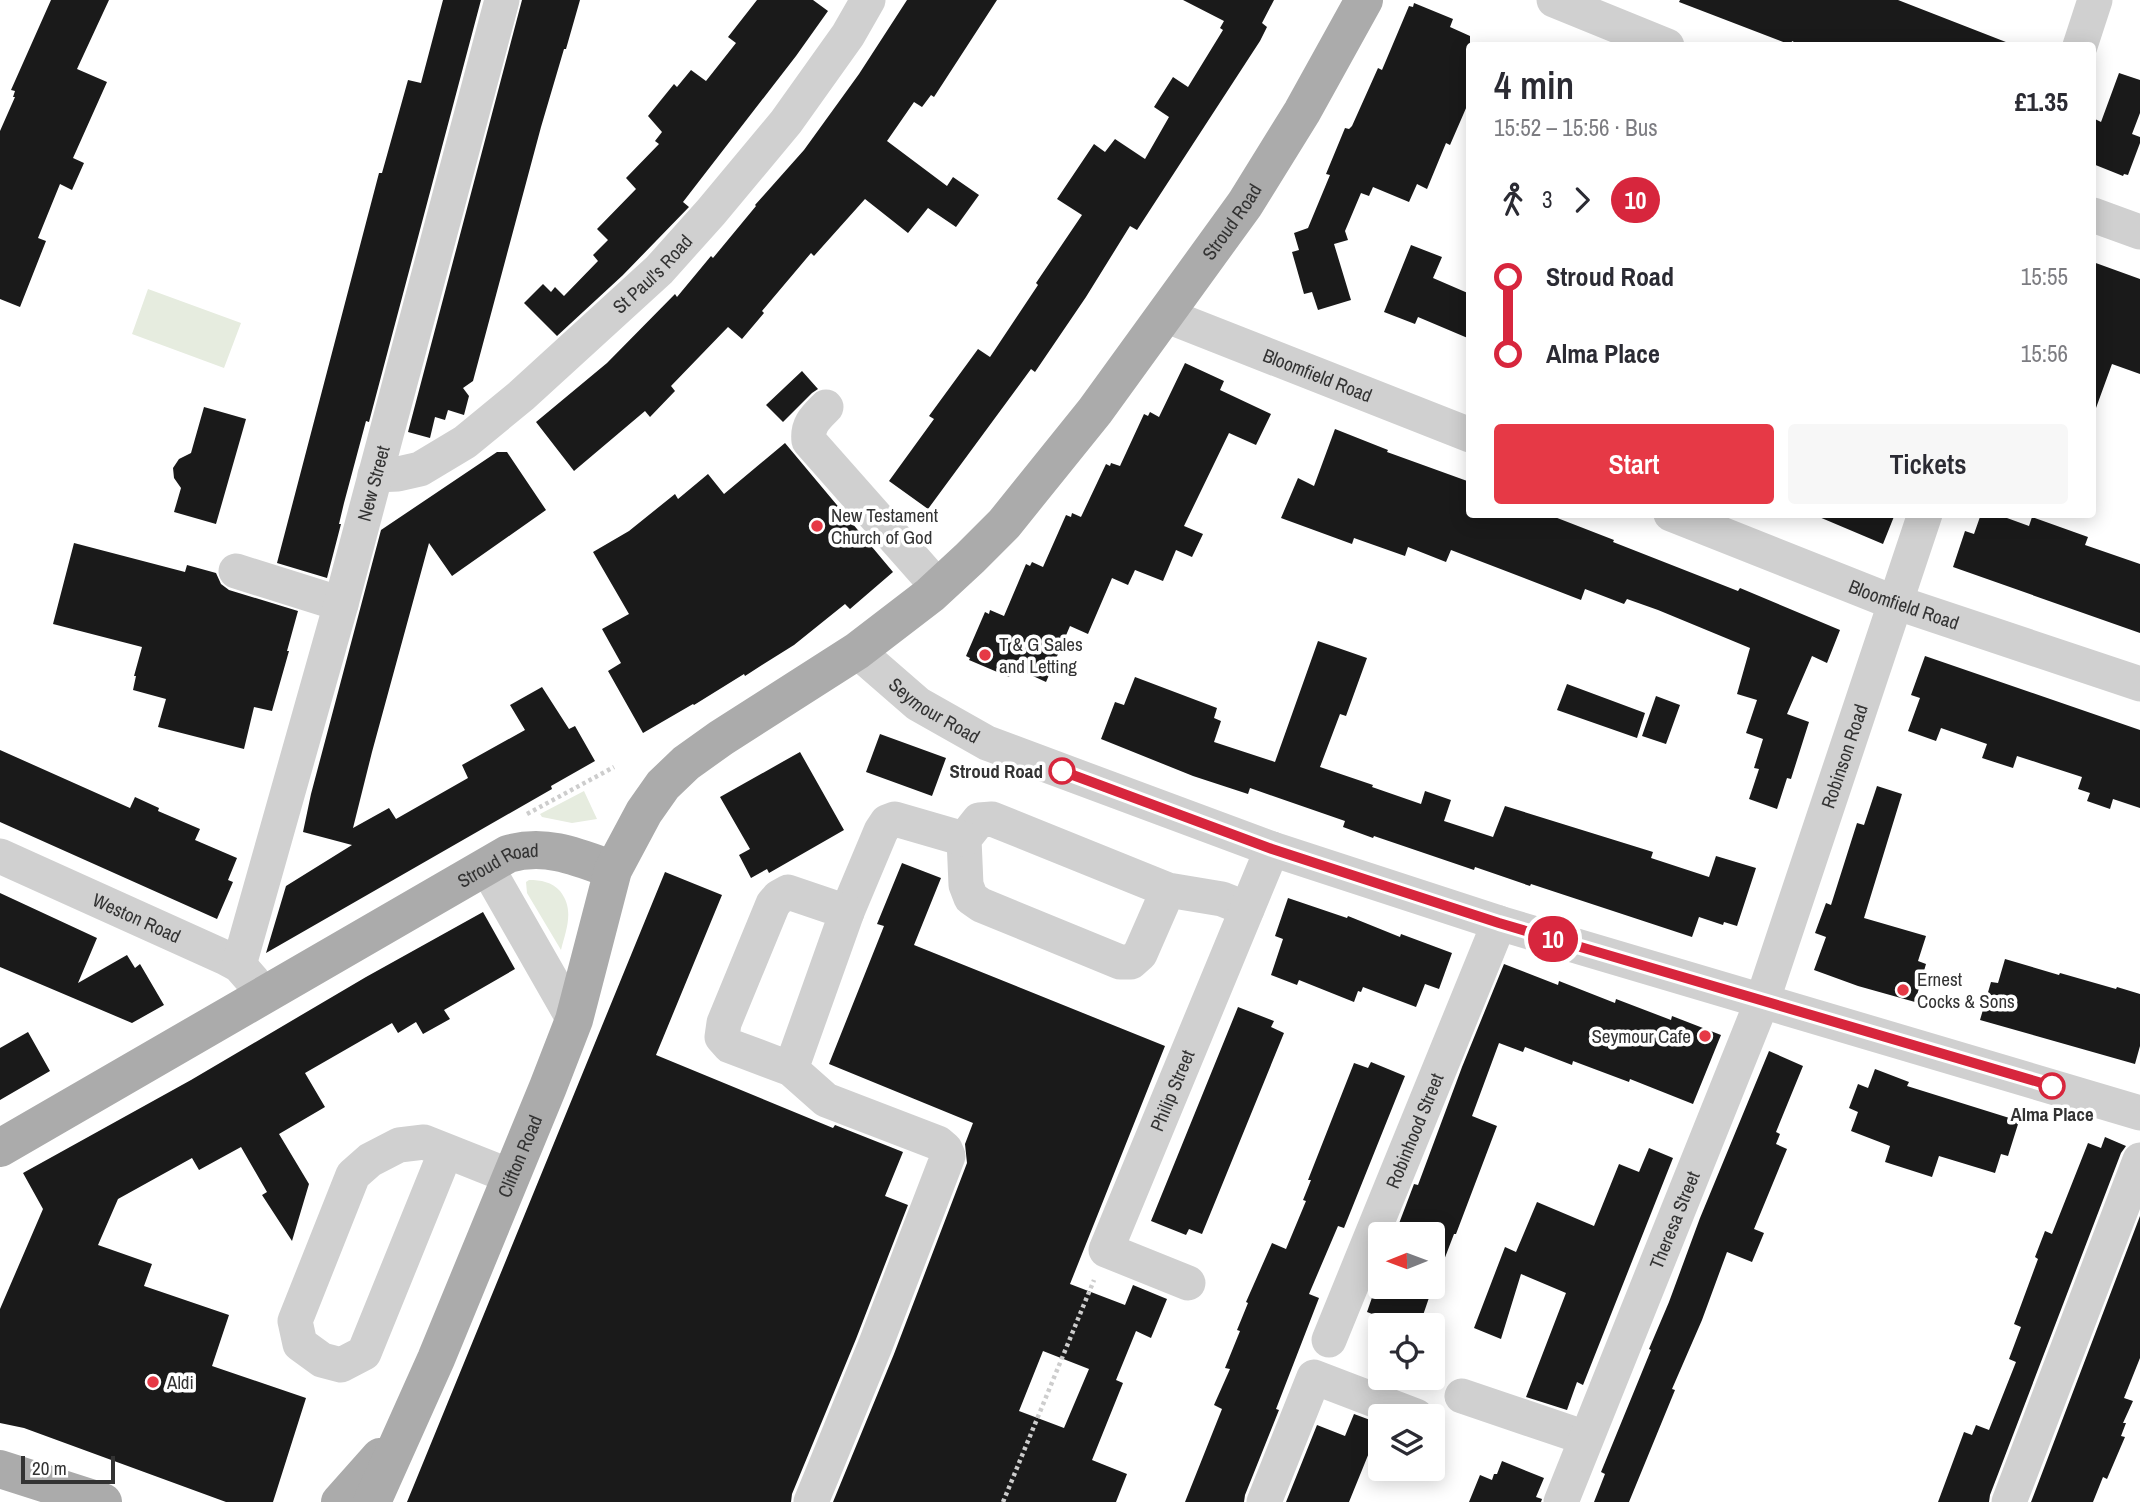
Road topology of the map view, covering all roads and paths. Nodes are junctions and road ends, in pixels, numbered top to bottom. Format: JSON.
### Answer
{"nodes":[{"id":1,"x":502,"y":0,"type":"edge"},
{"id":2,"x":869,"y":0,"type":"edge"},
{"id":3,"x":1364,"y":0,"type":"edge"},
{"id":4,"x":1554,"y":0,"type":"edge"},
{"id":5,"x":2095,"y":0,"type":"edge"},
{"id":6,"x":1657,"y":42,"type":"edge"},
{"id":7,"x":2081,"y":42,"type":"edge"},
{"id":8,"x":2096,"y":216,"type":"edge"},
{"id":9,"x":2140,"y":232,"type":"edge"},
{"id":10,"x":1165,"y":315,"type":"junction"},
{"id":11,"x":826,"y":407,"type":"dead end"},
{"id":12,"x":1466,"y":433,"type":"edge"},
{"id":13,"x":375,"y":475,"type":"junction"},
{"id":14,"x":1681,"y":518,"type":"edge"},
{"id":15,"x":1924,"y":518,"type":"edge"},
{"id":16,"x":236,"y":571,"type":"dead end"},
{"id":17,"x":939,"y":587,"type":"junction"},
{"id":18,"x":1897,"y":602,"type":"junction"},
{"id":19,"x":341,"y":604,"type":"junction"},
{"id":20,"x":856,"y":651,"type":"junction"},
{"id":21,"x":2140,"y":684,"type":"edge"},
{"id":22,"x":964,"y":839,"type":"junction"},
{"id":23,"x":1272,"y":849,"type":"junction"},
{"id":24,"x":0,"y":856,"type":"edge"},
{"id":25,"x":486,"y":866,"type":"junction"},
{"id":26,"x":613,"y":870,"type":"junction"},
{"id":27,"x":1168,"y":890,"type":"junction"},
{"id":28,"x":1247,"y":909,"type":"junction"},
{"id":29,"x":848,"y":912,"type":"junction"},
{"id":30,"x":1499,"y":923,"type":"junction"},
{"id":31,"x":250,"y":980,"type":"junction"},
{"id":32,"x":1763,"y":999,"type":"junction"},
{"id":33,"x":575,"y":1020,"type":"junction"},
{"id":34,"x":791,"y":1069,"type":"junction"},
{"id":35,"x":2140,"y":1112,"type":"edge"},
{"id":36,"x":0,"y":1148,"type":"edge"},
{"id":37,"x":446,"y":1151,"type":"junction"},
{"id":38,"x":2140,"y":1160,"type":"edge"},
{"id":39,"x":512,"y":1177,"type":"junction"},
{"id":40,"x":1106,"y":1250,"type":"junction"},
{"id":41,"x":1188,"y":1283,"type":"dead end"},
{"id":42,"x":1329,"y":1340,"type":"dead end"},
{"id":43,"x":1462,"y":1396,"type":"dead end"},
{"id":44,"x":1385,"y":1404,"type":"edge"},
{"id":45,"x":403,"y":1432,"type":"junction"},
{"id":46,"x":1586,"y":1438,"type":"junction"},
{"id":47,"x":0,"y":1469,"type":"edge"},
{"id":48,"x":103,"y":1502,"type":"edge"},
{"id":49,"x":340,"y":1502,"type":"edge"},
{"id":50,"x":372,"y":1502,"type":"edge"},
{"id":51,"x":811,"y":1502,"type":"edge"},
{"id":52,"x":1003,"y":1502,"type":"edge"},
{"id":53,"x":1264,"y":1502,"type":"edge"},
{"id":54,"x":1561,"y":1502,"type":"edge"},
{"id":55,"x":2009,"y":1502,"type":"edge"}],
"edges":[{"from":1,"to":13,"type":"street","name":"New Street"},
{"from":2,"to":13,"type":"street","name":"St Paul's Road"},
{"from":3,"to":10,"type":"main road","name":"Stroud Road"},
{"from":4,"to":6,"type":"street"},
{"from":5,"to":7,"type":"street"},
{"from":8,"to":9,"type":"street"},
{"from":10,"to":12,"type":"street","name":"Bloomfield Road"},
{"from":10,"to":17,"type":"main road","name":"Stroud Road"},
{"from":11,"to":17,"type":"street"},
{"from":13,"to":19,"type":"street","name":"New Street"},
{"from":14,"to":18,"type":"street","name":"Bloomfield Road"},
{"from":15,"to":18,"type":"street","name":"Robinson Road"},
{"from":16,"to":19,"type":"street"},
{"from":17,"to":20,"type":"main road","name":"Stroud Road"},
{"from":18,"to":21,"type":"street","name":"Bloomfield Road"},
{"from":18,"to":32,"type":"street","name":"Robinson Road"},
{"from":19,"to":31,"type":"street","name":"New Street"},
{"from":20,"to":23,"type":"street","name":"Seymour Road"},
{"from":20,"to":26,"type":"main road","name":"Stroud Road"},
{"from":22,"to":27,"type":"street"},
{"from":22,"to":27,"type":"street"},
{"from":22,"to":29,"type":"street"},
{"from":23,"to":28,"type":"street","name":"Philip Street"},
{"from":23,"to":30,"type":"street","name":"Seymour Road"},
{"from":24,"to":31,"type":"street","name":"Weston Road"},
{"from":25,"to":26,"type":"main road","name":"Stroud Road"},
{"from":25,"to":31,"type":"main road","name":"Stroud Road"},
{"from":25,"to":33,"type":"street"},
{"from":26,"to":33,"type":"main road","name":"Clifton Road"},
{"from":27,"to":28,"type":"street"},
{"from":28,"to":40,"type":"street","name":"Philip Street"},
{"from":29,"to":34,"type":"street"},
{"from":29,"to":34,"type":"street"},
{"from":30,"to":32,"type":"street","name":"Seymour Road"},
{"from":30,"to":42,"type":"street","name":"Robinhood Street"},
{"from":31,"to":36,"type":"main road","name":"Stroud Road"},
{"from":32,"to":35,"type":"street","name":"Seymour Road"},
{"from":32,"to":46,"type":"street","name":"Theresa Street"},
{"from":33,"to":39,"type":"main road","name":"Clifton Road"},
{"from":34,"to":51,"type":"street"},
{"from":37,"to":37,"type":"street"},
{"from":37,"to":39,"type":"street"},
{"from":38,"to":55,"type":"street"},
{"from":39,"to":45,"type":"main road","name":"Clifton Road"},
{"from":40,"to":41,"type":"street"},
{"from":40,"to":52,"type":"path"},
{"from":43,"to":46,"type":"street"},
{"from":44,"to":53,"type":"street"},
{"from":45,"to":49,"type":"main road","name":"Clifton Road"},
{"from":45,"to":50,"type":"main road","name":"Clifton Road"},
{"from":46,"to":54,"type":"street","name":"Theresa Street"},
{"from":47,"to":48,"type":"main road"}]}
